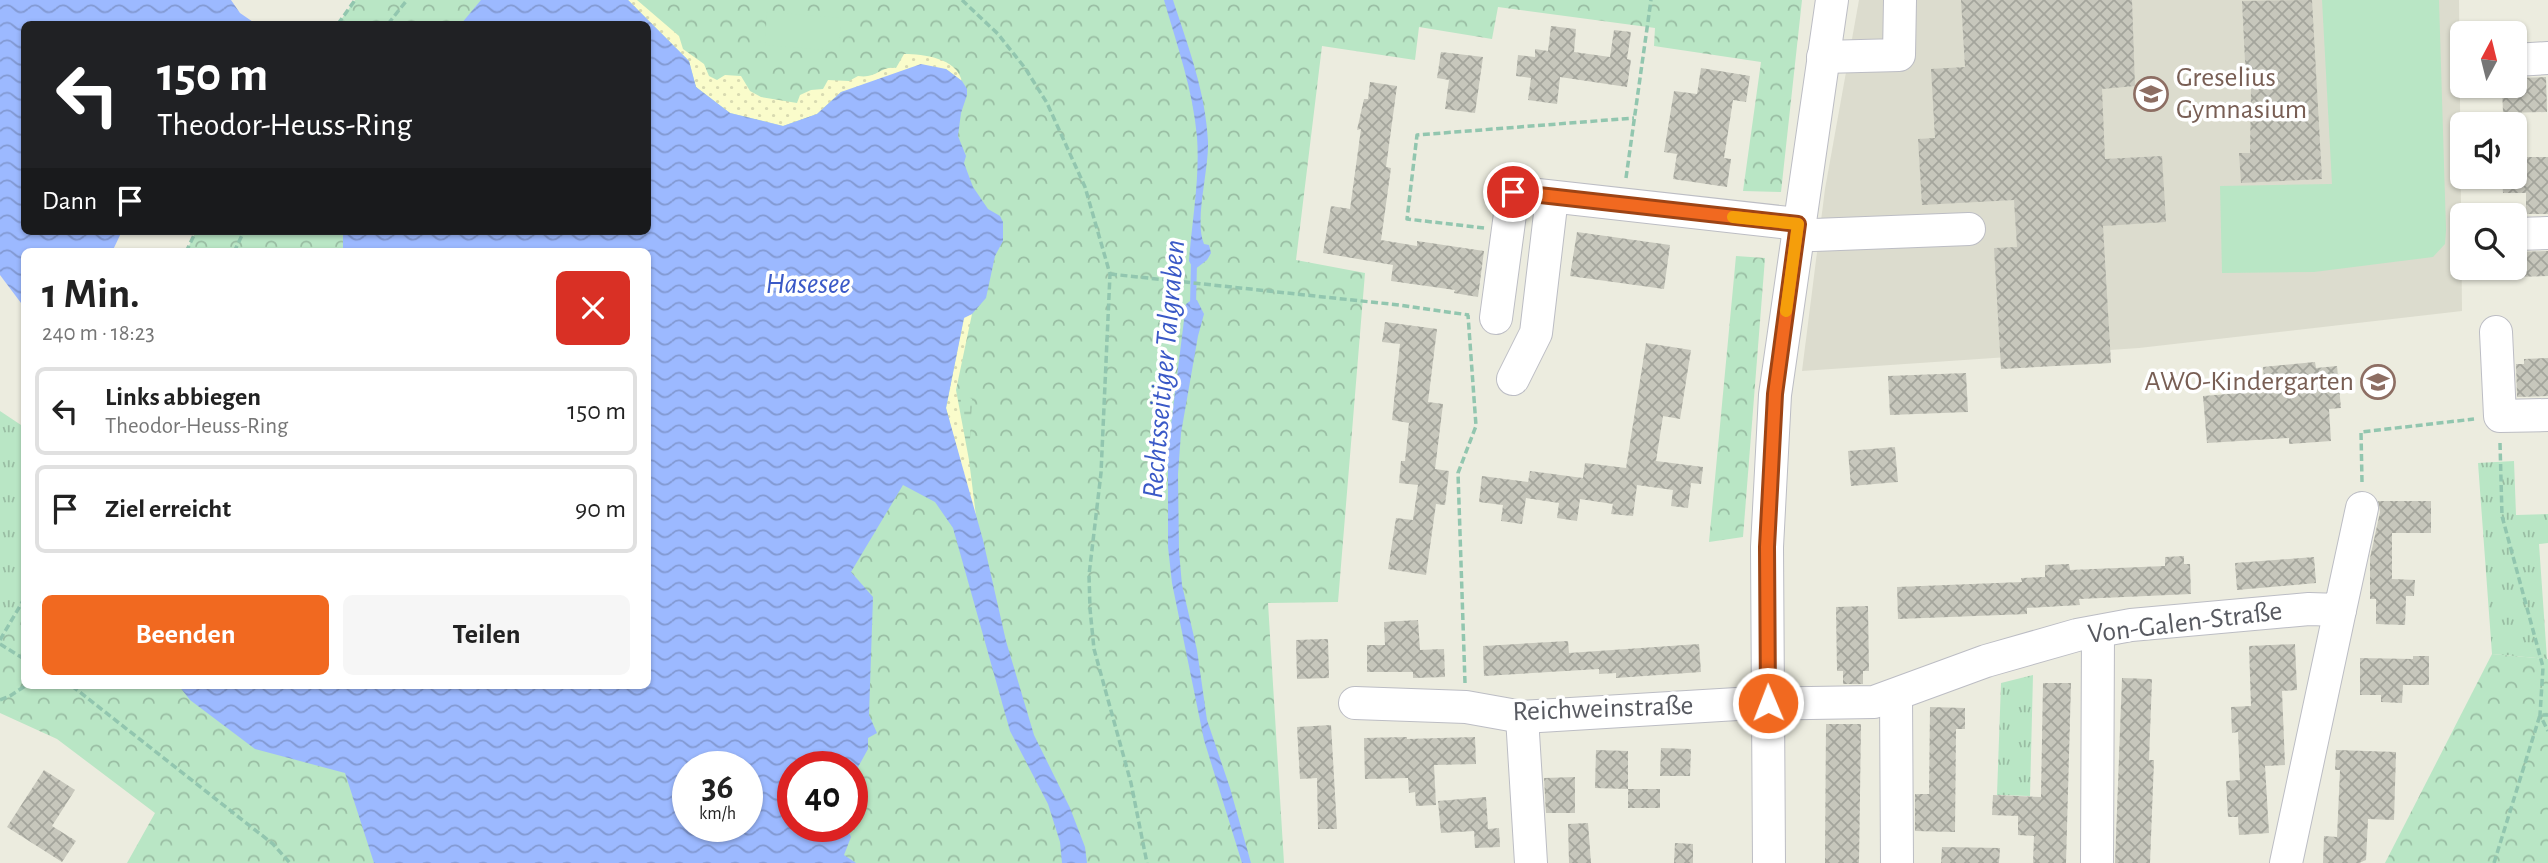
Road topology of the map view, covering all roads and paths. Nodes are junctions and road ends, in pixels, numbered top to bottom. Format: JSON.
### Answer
{"nodes":[{"id":1,"x":355,"y":0,"type":"edge"},
{"id":2,"x":407,"y":0,"type":"edge"},
{"id":3,"x":962,"y":0,"type":"edge"},
{"id":4,"x":1651,"y":0,"type":"edge"},
{"id":5,"x":1832,"y":0,"type":"edge"},
{"id":6,"x":1899,"y":0,"type":"edge"},
{"id":7,"x":340,"y":21,"type":"edge"},
{"id":8,"x":390,"y":21,"type":"edge"},
{"id":9,"x":1823,"y":57,"type":"junction"},
{"id":10,"x":2548,"y":58,"type":"edge"},
{"id":11,"x":2527,"y":59,"type":"edge"},
{"id":12,"x":1634,"y":118,"type":"junction"},
{"id":13,"x":1552,"y":197,"type":"junction"},
{"id":14,"x":1622,"y":205,"type":"junction"},
{"id":15,"x":1798,"y":229,"type":"junction"},
{"id":16,"x":1969,"y":229,"type":"dead end"},
{"id":17,"x":1508,"y":231,"type":"junction"},
{"id":18,"x":2548,"y":233,"type":"edge"},
{"id":19,"x":2527,"y":234,"type":"edge"},
{"id":20,"x":1110,"y":274,"type":"junction"},
{"id":21,"x":1482,"y":317,"type":"junction"},
{"id":22,"x":2496,"y":332,"type":"dead end"},
{"id":23,"x":1513,"y":379,"type":"dead end"},
{"id":24,"x":2548,"y":415,"type":"edge"},
{"id":25,"x":2500,"y":416,"type":"junction"},
{"id":26,"x":2362,"y":508,"type":"joint"},
{"id":27,"x":21,"y":604,"type":"edge"},
{"id":28,"x":2340,"y":610,"type":"junction"},
{"id":29,"x":2098,"y":632,"type":"junction"},
{"id":30,"x":0,"y":642,"type":"edge"},
{"id":31,"x":21,"y":657,"type":"edge"},
{"id":32,"x":21,"y":689,"type":"edge"},
{"id":33,"x":76,"y":689,"type":"edge"},
{"id":34,"x":1896,"y":696,"type":"junction"},
{"id":35,"x":0,"y":699,"type":"edge"},
{"id":36,"x":1355,"y":702,"type":"dead end"},
{"id":37,"x":1768,"y":703,"type":"junction"},
{"id":38,"x":1466,"y":706,"type":"junction"},
{"id":39,"x":2540,"y":715,"type":"junction"},
{"id":40,"x":2548,"y":715,"type":"edge"},
{"id":41,"x":1522,"y":717,"type":"junction"},
{"id":42,"x":2548,"y":732,"type":"edge"},
{"id":43,"x":290,"y":863,"type":"edge"},
{"id":44,"x":1147,"y":863,"type":"edge"},
{"id":45,"x":1531,"y":863,"type":"edge"},
{"id":46,"x":1769,"y":863,"type":"edge"},
{"id":47,"x":1897,"y":863,"type":"edge"},
{"id":48,"x":2097,"y":863,"type":"edge"},
{"id":49,"x":2286,"y":863,"type":"edge"},
{"id":50,"x":2494,"y":863,"type":"edge"}],
"edges":[{"from":1,"to":7,"type":"path"},
{"from":2,"to":8,"type":"path"},
{"from":3,"to":20,"type":"path"},
{"from":4,"to":12,"type":"path"},
{"from":5,"to":9,"type":"street"},
{"from":6,"to":9,"type":"street"},
{"from":9,"to":15,"type":"street"},
{"from":10,"to":11,"type":"street"},
{"from":12,"to":14,"type":"path"},
{"from":12,"to":17,"type":"path"},
{"from":13,"to":14,"type":"street"},
{"from":13,"to":17,"type":"street"},
{"from":13,"to":23,"type":"street"},
{"from":14,"to":15,"type":"street"},
{"from":15,"to":16,"type":"street"},
{"from":15,"to":37,"type":"street"},
{"from":17,"to":21,"type":"street"},
{"from":18,"to":19,"type":"street"},
{"from":20,"to":21,"type":"path"},
{"from":20,"to":44,"type":"path"},
{"from":21,"to":38,"type":"path"},
{"from":22,"to":25,"type":"street"},
{"from":24,"to":25,"type":"street"},
{"from":25,"to":26,"type":"path"},
{"from":25,"to":39,"type":"path"},
{"from":26,"to":28,"type":"street"},
{"from":27,"to":30,"type":"path"},
{"from":28,"to":29,"type":"street","name":"Von-Galen-Straße"},
{"from":28,"to":49,"type":"street"},
{"from":29,"to":34,"type":"street","name":"Von-Galen-Straße"},
{"from":29,"to":48,"type":"street"},
{"from":30,"to":31,"type":"path"},
{"from":32,"to":35,"type":"path"},
{"from":33,"to":43,"type":"path"},
{"from":34,"to":37,"type":"street","name":"Von-Galen-Straße"},
{"from":34,"to":47,"type":"street"},
{"from":36,"to":38,"type":"street","name":"Reichweinstraße"},
{"from":37,"to":41,"type":"street","name":"Reichweinstraße"},
{"from":37,"to":46,"type":"street"},
{"from":38,"to":41,"type":"street","name":"Reichweinstraße"},
{"from":39,"to":40,"type":"path"},
{"from":39,"to":42,"type":"path"},
{"from":39,"to":50,"type":"path"},
{"from":41,"to":45,"type":"street"}]}
